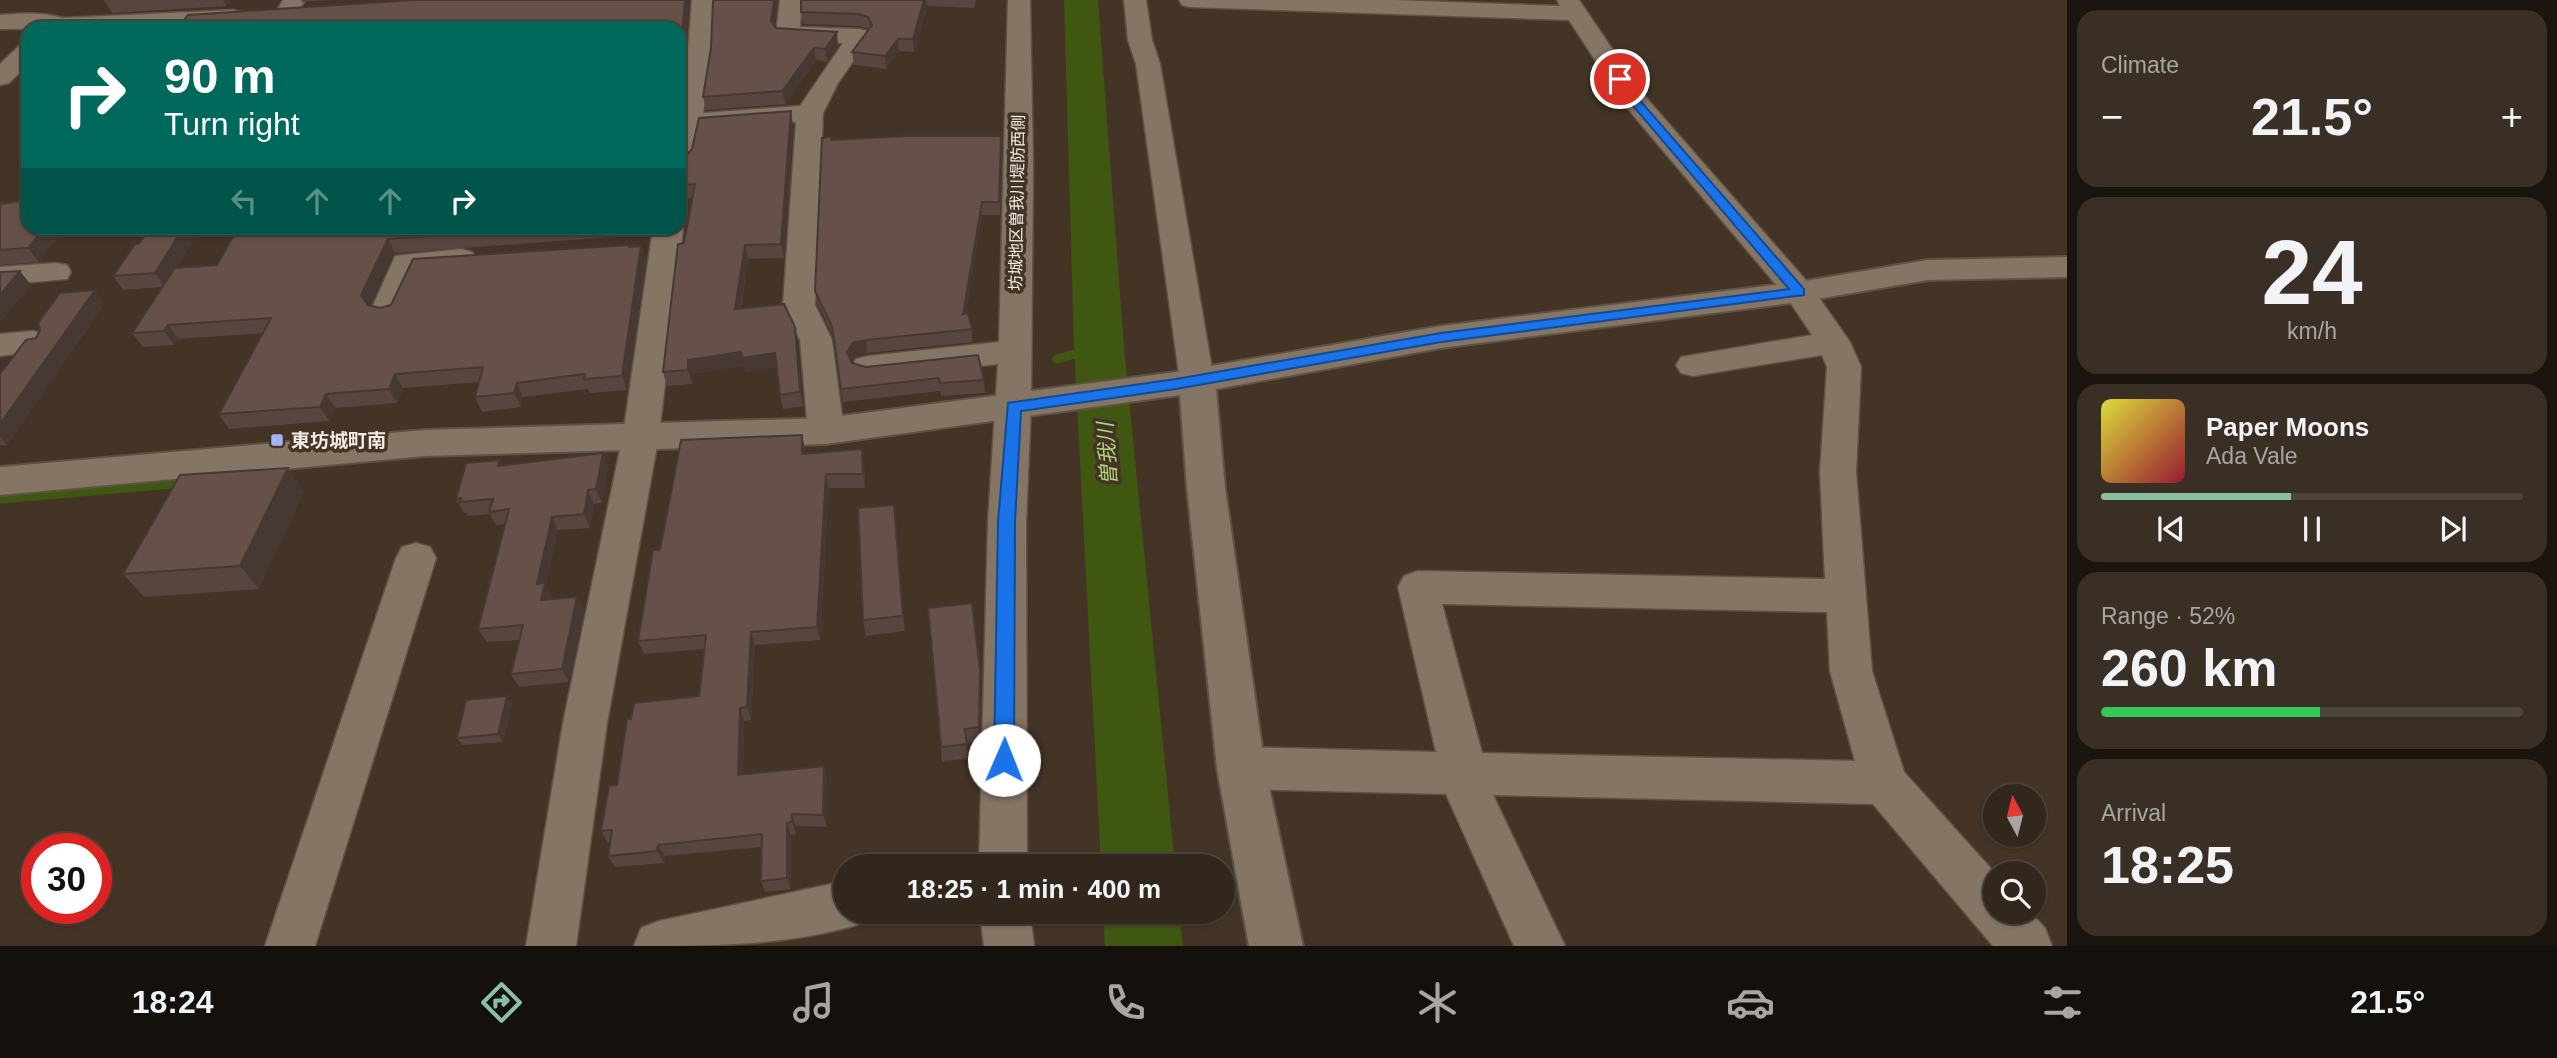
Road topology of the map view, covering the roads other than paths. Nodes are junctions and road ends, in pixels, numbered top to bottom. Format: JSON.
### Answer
{"nodes":[{"id":1,"x":47,"y":0,"type":"edge"},
{"id":2,"x":702,"y":0,"type":"edge"},
{"id":3,"x":791,"y":0,"type":"edge"},
{"id":4,"x":1019,"y":0,"type":"edge"},
{"id":5,"x":1135,"y":0,"type":"edge"},
{"id":6,"x":1190,"y":0,"type":"edge"},
{"id":7,"x":1249,"y":1,"type":"edge"},
{"id":8,"x":1572,"y":7,"type":"edge"},
{"id":9,"x":298,"y":9,"type":"edge"},
{"id":10,"x":27,"y":20,"type":"junction"},
{"id":11,"x":40,"y":21,"type":"edge"},
{"id":12,"x":139,"y":21,"type":"edge"},
{"id":13,"x":0,"y":22,"type":"edge"},
{"id":14,"x":21,"y":58,"type":"edge"},
{"id":15,"x":689,"y":67,"type":"edge"},
{"id":16,"x":0,"y":78,"type":"edge"},
{"id":17,"x":810,"y":113,"type":"junction"},
{"id":18,"x":689,"y":122,"type":"junction"},
{"id":19,"x":686,"y":134,"type":"edge"},
{"id":20,"x":657,"y":240,"type":"edge"},
{"id":21,"x":488,"y":256,"type":"edge"},
{"id":22,"x":2067,"y":267,"type":"edge"},
{"id":23,"x":56,"y":272,"type":"dead end"},
{"id":24,"x":0,"y":276,"type":"edge"},
{"id":25,"x":1799,"y":292,"type":"junction"},
{"id":26,"x":387,"y":310,"type":"edge"},
{"id":27,"x":33,"y":342,"type":"edge"},
{"id":28,"x":1834,"y":342,"type":"junction"},
{"id":29,"x":0,"y":345,"type":"edge"},
{"id":30,"x":1014,"y":351,"type":"junction"},
{"id":31,"x":1693,"y":365,"type":"dead end"},
{"id":32,"x":868,"y":367,"type":"edge"},
{"id":33,"x":1186,"y":383,"type":"junction"},
{"id":34,"x":1020,"y":406,"type":"junction"},
{"id":35,"x":825,"y":431,"type":"junction"},
{"id":36,"x":641,"y":435,"type":"junction"},
{"id":37,"x":0,"y":481,"type":"edge"},
{"id":38,"x":416,"y":558,"type":"dead end"},
{"id":39,"x":1845,"y":596,"type":"junction"},
{"id":40,"x":1241,"y":768,"type":"junction"},
{"id":41,"x":1465,"y":774,"type":"junction"},
{"id":42,"x":1884,"y":783,"type":"junction"},
{"id":43,"x":1003,"y":854,"type":"edge"},
{"id":44,"x":1983,"y":896,"type":"edge"},
{"id":45,"x":833,"y":909,"type":"edge"},
{"id":46,"x":1006,"y":924,"type":"edge"},
{"id":47,"x":2008,"y":924,"type":"edge"},
{"id":48,"x":290,"y":946,"type":"edge"},
{"id":49,"x":551,"y":946,"type":"edge"},
{"id":50,"x":659,"y":946,"type":"edge"},
{"id":51,"x":1009,"y":946,"type":"edge"},
{"id":52,"x":1276,"y":946,"type":"edge"},
{"id":53,"x":1540,"y":946,"type":"edge"},
{"id":54,"x":2027,"y":946,"type":"edge"}],
"edges":[{"from":1,"to":10,"type":"street"},
{"from":2,"to":15,"type":"street"},
{"from":3,"to":17,"type":"street"},
{"from":4,"to":30,"type":"street","name":"坊城地区曽我川堤防西側"},
{"from":5,"to":33,"type":"street"},
{"from":6,"to":7,"type":"street"},
{"from":7,"to":8,"type":"street"},
{"from":8,"to":25,"type":"street"},
{"from":9,"to":12,"type":"street"},
{"from":10,"to":11,"type":"street"},
{"from":10,"to":13,"type":"street"},
{"from":14,"to":16,"type":"street"},
{"from":15,"to":18,"type":"street"},
{"from":17,"to":18,"type":"street"},
{"from":17,"to":35,"type":"street"},
{"from":18,"to":19,"type":"street"},
{"from":20,"to":36,"type":"street"},
{"from":21,"to":26,"type":"street"},
{"from":22,"to":25,"type":"street"},
{"from":23,"to":24,"type":"street"},
{"from":25,"to":28,"type":"street"},
{"from":25,"to":33,"type":"street"},
{"from":27,"to":29,"type":"street"},
{"from":28,"to":31,"type":"street"},
{"from":28,"to":39,"type":"street"},
{"from":30,"to":32,"type":"street"},
{"from":30,"to":34,"type":"street","name":"坊城地区曽我川堤防西側"},
{"from":33,"to":34,"type":"street"},
{"from":33,"to":40,"type":"street"},
{"from":34,"to":35,"type":"street"},
{"from":34,"to":43,"type":"street","name":"坊城地区曽我川堤防西側"},
{"from":35,"to":36,"type":"street"},
{"from":36,"to":37,"type":"street"},
{"from":36,"to":49,"type":"street"},
{"from":38,"to":48,"type":"street"},
{"from":39,"to":41,"type":"street"},
{"from":39,"to":42,"type":"street"},
{"from":40,"to":41,"type":"street"},
{"from":40,"to":52,"type":"street"},
{"from":41,"to":42,"type":"street"},
{"from":41,"to":53,"type":"street"},
{"from":42,"to":44,"type":"street"},
{"from":45,"to":50,"type":"street"},
{"from":46,"to":51,"type":"street"},
{"from":47,"to":54,"type":"street"}]}
